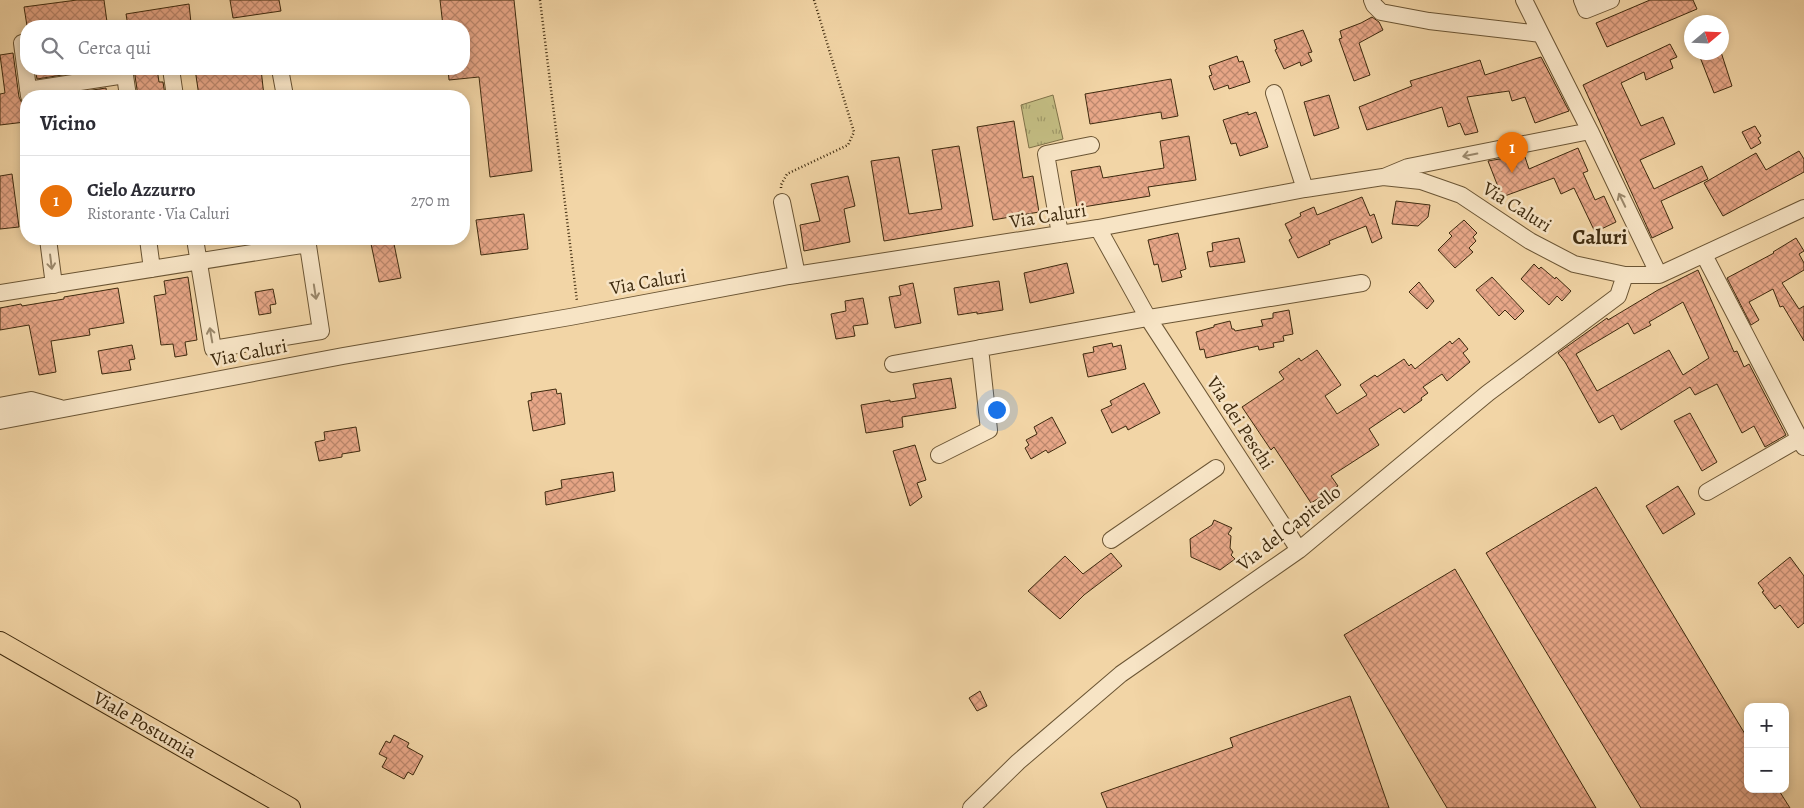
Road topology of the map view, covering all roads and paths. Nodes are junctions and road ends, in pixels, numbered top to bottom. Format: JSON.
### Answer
{"nodes":[{"id":1,"x":540,"y":0,"type":"edge"},
{"id":2,"x":814,"y":0,"type":"edge"},
{"id":3,"x":1372,"y":0,"type":"edge"},
{"id":4,"x":1524,"y":0,"type":"edge"},
{"id":5,"x":1582,"y":0,"type":"edge"},
{"id":6,"x":1611,"y":0,"type":"edge"},
{"id":7,"x":1541,"y":34,"type":"junction"},
{"id":8,"x":26,"y":75,"type":"edge"},
{"id":9,"x":110,"y":75,"type":"edge"},
{"id":10,"x":124,"y":75,"type":"edge"},
{"id":11,"x":172,"y":75,"type":"edge"},
{"id":12,"x":281,"y":75,"type":"edge"},
{"id":13,"x":29,"y":90,"type":"edge"},
{"id":14,"x":43,"y":90,"type":"edge"},
{"id":15,"x":127,"y":90,"type":"edge"},
{"id":16,"x":174,"y":90,"type":"edge"},
{"id":17,"x":284,"y":90,"type":"edge"},
{"id":18,"x":1274,"y":93,"type":"dead end"},
{"id":19,"x":1590,"y":131,"type":"junction"},
{"id":20,"x":1091,"y":145,"type":"dead end"},
{"id":21,"x":1383,"y":177,"type":"junction"},
{"id":22,"x":1305,"y":188,"type":"junction"},
{"id":23,"x":782,"y":202,"type":"joint"},
{"id":24,"x":1804,"y":208,"type":"edge"},
{"id":25,"x":1098,"y":228,"type":"junction"},
{"id":26,"x":1060,"y":234,"type":"junction"},
{"id":27,"x":49,"y":245,"type":"edge"},
{"id":28,"x":149,"y":245,"type":"edge"},
{"id":29,"x":196,"y":245,"type":"edge"},
{"id":30,"x":287,"y":245,"type":"edge"},
{"id":31,"x":309,"y":245,"type":"edge"},
{"id":32,"x":1704,"y":255,"type":"junction"},
{"id":33,"x":198,"y":262,"type":"junction"},
{"id":34,"x":152,"y":269,"type":"junction"},
{"id":35,"x":797,"y":275,"type":"junction"},
{"id":36,"x":1625,"y":275,"type":"junction"},
{"id":37,"x":1659,"y":275,"type":"junction"},
{"id":38,"x":1362,"y":283,"type":"dead end"},
{"id":39,"x":54,"y":284,"type":"junction"},
{"id":40,"x":0,"y":293,"type":"edge"},
{"id":41,"x":579,"y":315,"type":"junction"},
{"id":42,"x":1148,"y":318,"type":"junction"},
{"id":43,"x":980,"y":348,"type":"junction"},
{"id":44,"x":893,"y":364,"type":"dead end"},
{"id":45,"x":0,"y":406,"type":"edge"},
{"id":46,"x":64,"y":409,"type":"junction"},
{"id":47,"x":0,"y":421,"type":"edge"},
{"id":48,"x":1802,"y":443,"type":"edge"},
{"id":49,"x":939,"y":455,"type":"dead end"},
{"id":50,"x":1216,"y":468,"type":"dead end"},
{"id":51,"x":1707,"y":492,"type":"dead end"},
{"id":52,"x":1111,"y":540,"type":"dead end"},
{"id":53,"x":1298,"y":550,"type":"junction"},
{"id":54,"x":0,"y":642,"type":"edge"},
{"id":55,"x":290,"y":808,"type":"edge"},
{"id":56,"x":971,"y":808,"type":"edge"}],
"edges":[{"from":1,"to":41,"type":"path"},
{"from":2,"to":23,"type":"path"},
{"from":3,"to":7,"type":"street"},
{"from":4,"to":7,"type":"street"},
{"from":5,"to":6,"type":"street"},
{"from":7,"to":19,"type":"street"},
{"from":8,"to":13,"type":"street"},
{"from":9,"to":14,"type":"street"},
{"from":10,"to":15,"type":"street"},
{"from":11,"to":16,"type":"street"},
{"from":12,"to":17,"type":"street"},
{"from":18,"to":22,"type":"street"},
{"from":19,"to":21,"type":"street","name":"Via Caluri","one_way":true},
{"from":37,"to":19,"type":"street","one_way":true},
{"from":20,"to":26,"type":"street"},
{"from":21,"to":22,"type":"street","name":"Via Caluri"},
{"from":21,"to":36,"type":"street","name":"Via Caluri"},
{"from":22,"to":25,"type":"street","name":"Via Caluri"},
{"from":23,"to":35,"type":"street"},
{"from":24,"to":32,"type":"street","name":"Via Caluri"},
{"from":25,"to":26,"type":"street","name":"Via Caluri"},
{"from":25,"to":42,"type":"street","name":"Via dei Peschi"},
{"from":26,"to":35,"type":"street","name":"Via Caluri"},
{"from":27,"to":39,"type":"street","one_way":true},
{"from":28,"to":34,"type":"street"},
{"from":29,"to":33,"type":"street"},
{"from":30,"to":33,"type":"street"},
{"from":31,"to":33,"type":"street","one_way":true},
{"from":32,"to":37,"type":"street","name":"Via Caluri"},
{"from":32,"to":48,"type":"street"},
{"from":33,"to":34,"type":"street"},
{"from":34,"to":39,"type":"street"},
{"from":35,"to":41,"type":"street","name":"Via Caluri"},
{"from":36,"to":37,"type":"street","name":"Via Caluri"},
{"from":36,"to":53,"type":"street","name":"Via del Capitello"},
{"from":38,"to":42,"type":"street"},
{"from":39,"to":40,"type":"street"},
{"from":41,"to":46,"type":"street","name":"Via Caluri"},
{"from":42,"to":43,"type":"street"},
{"from":42,"to":53,"type":"street","name":"Via dei Peschi"},
{"from":43,"to":44,"type":"street"},
{"from":43,"to":49,"type":"street"},
{"from":45,"to":46,"type":"street"},
{"from":46,"to":47,"type":"street","name":"Via Caluri"},
{"from":48,"to":51,"type":"street"},
{"from":50,"to":52,"type":"street"},
{"from":53,"to":56,"type":"street","name":"Via del Capitello"},
{"from":54,"to":55,"type":"main road","name":"Viale Postumia"}]}
